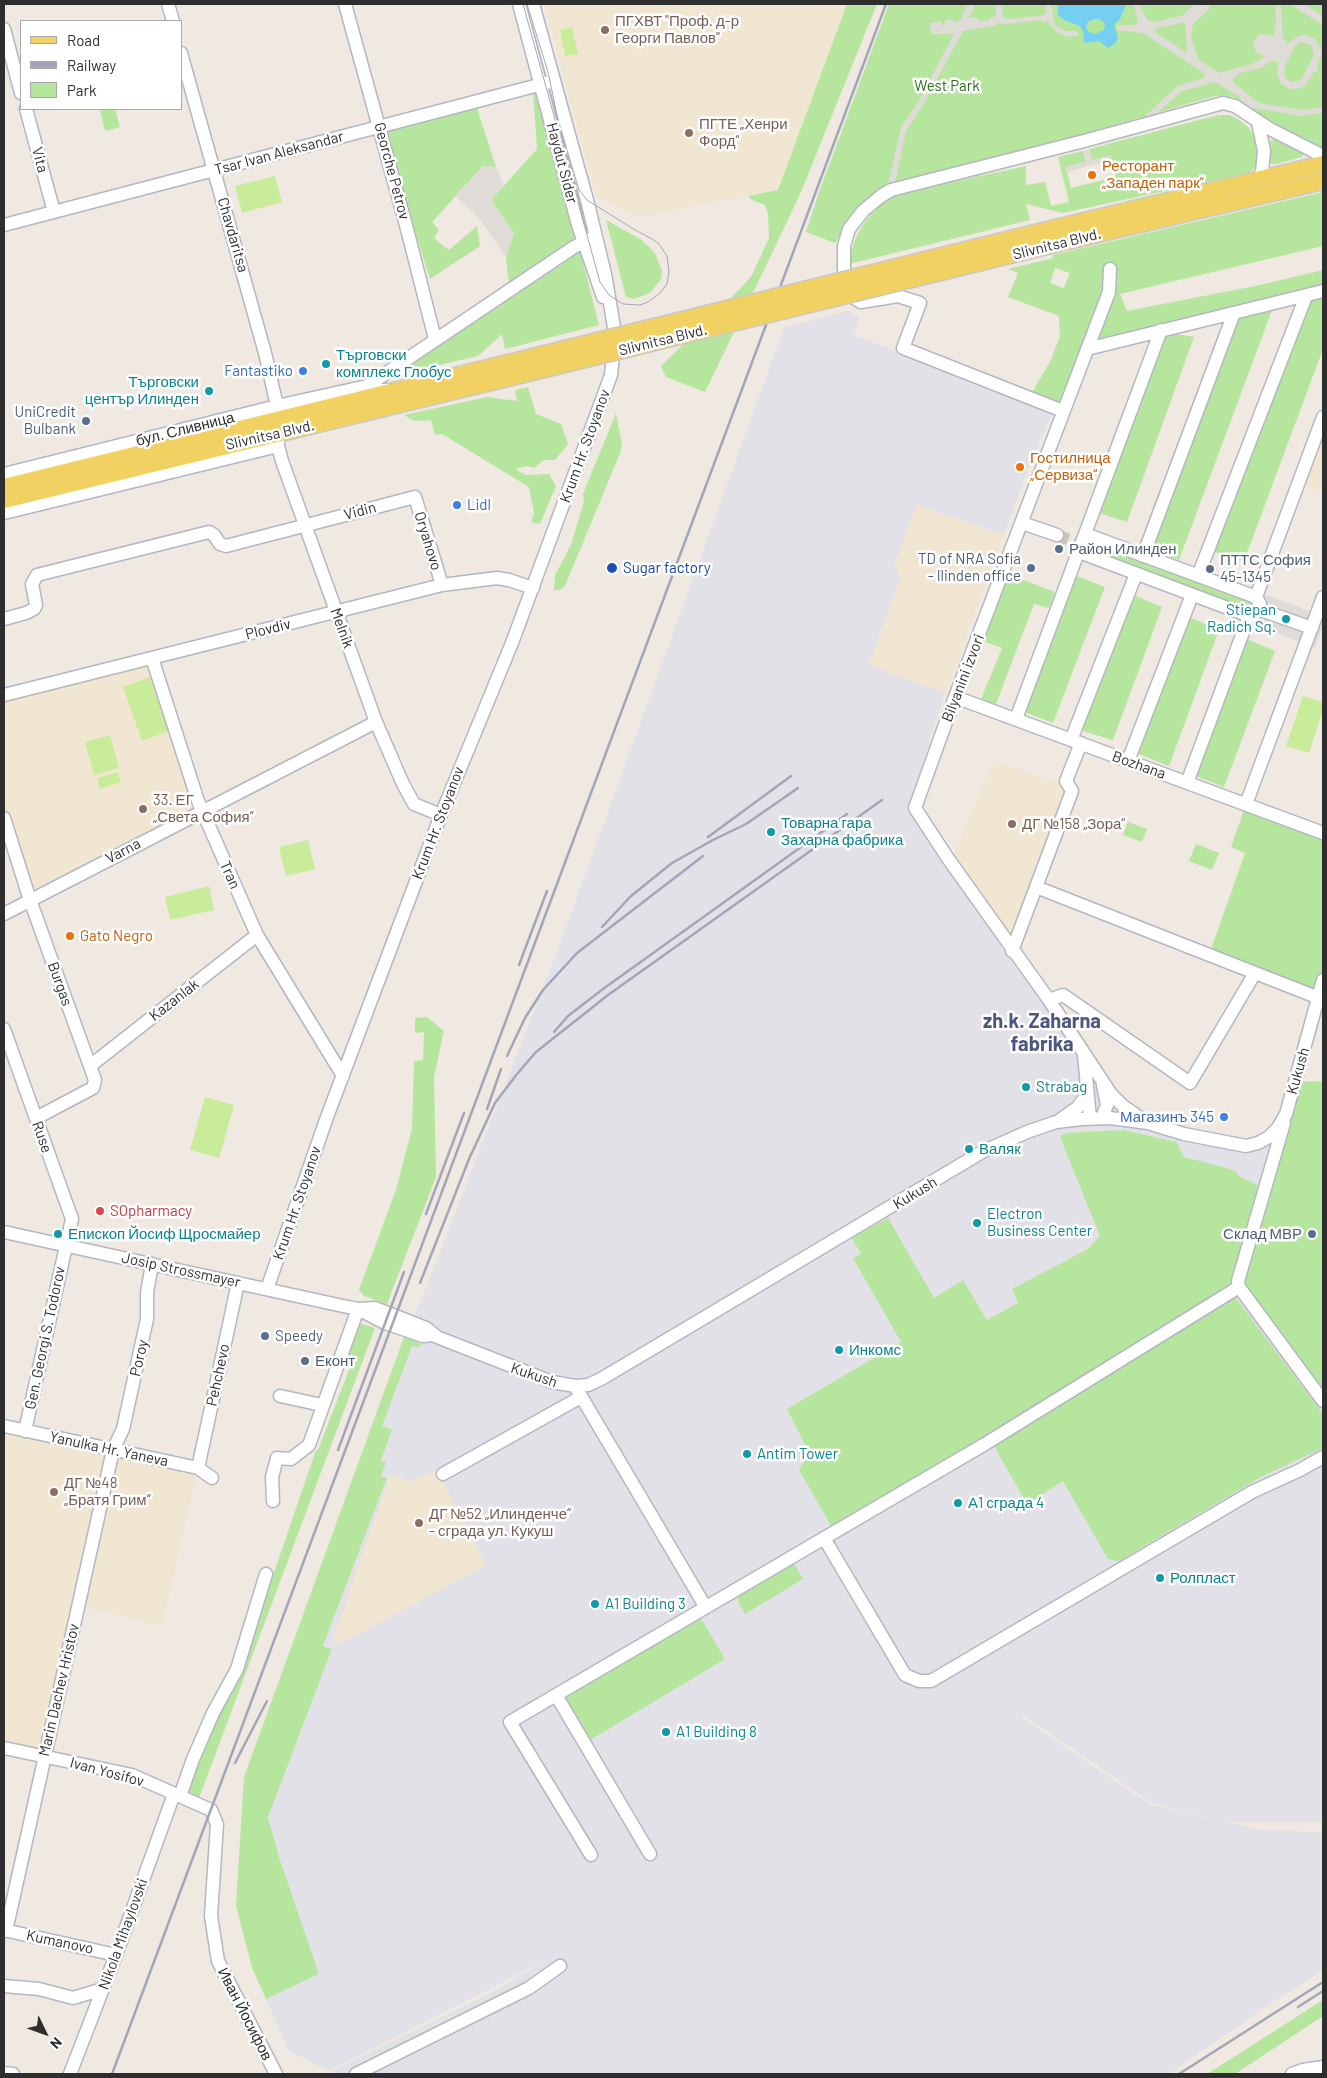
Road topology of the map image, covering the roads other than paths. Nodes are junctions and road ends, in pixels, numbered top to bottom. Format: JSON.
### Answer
{"nodes":[{"id":1,"x":168,"y":4,"type":"edge"},
{"id":2,"x":345,"y":4,"type":"edge"},
{"id":3,"x":519,"y":4,"type":"edge"},
{"id":4,"x":533,"y":4,"type":"edge"},
{"id":5,"x":173,"y":20,"type":"edge"},
{"id":6,"x":4,"y":29,"type":"edge"},
{"id":7,"x":182,"y":56,"type":"edge"},
{"id":8,"x":554,"y":81,"type":"junction"},
{"id":9,"x":541,"y":84,"type":"junction"},
{"id":10,"x":20,"y":89,"type":"edge"},
{"id":11,"x":26,"y":110,"type":"edge"},
{"id":12,"x":1258,"y":122,"type":"junction"},
{"id":13,"x":380,"y":126,"type":"junction"},
{"id":14,"x":1323,"y":156,"type":"edge"},
{"id":15,"x":1323,"y":164,"type":"edge"},
{"id":16,"x":214,"y":170,"type":"junction"},
{"id":17,"x":1258,"y":179,"type":"junction"},
{"id":18,"x":1323,"y":181,"type":"edge"},
{"id":19,"x":54,"y":212,"type":"junction"},
{"id":20,"x":4,"y":225,"type":"edge"},
{"id":21,"x":596,"y":237,"type":"junction"},
{"id":22,"x":1049,"y":238,"type":"junction"},
{"id":23,"x":583,"y":242,"type":"junction"},
{"id":24,"x":1110,"y":269,"type":"dead end"},
{"id":25,"x":1323,"y":291,"type":"edge"},
{"id":26,"x":1306,"y":296,"type":"junction"},
{"id":27,"x":1234,"y":312,"type":"junction"},
{"id":28,"x":613,"y":321,"type":"junction"},
{"id":29,"x":1161,"y":330,"type":"junction"},
{"id":30,"x":435,"y":339,"type":"junction"},
{"id":31,"x":1087,"y":349,"type":"junction"},
{"id":32,"x":613,"y":360,"type":"joint"},
{"id":33,"x":510,"y":370,"type":"junction"},
{"id":34,"x":367,"y":386,"type":"junction"},
{"id":35,"x":403,"y":390,"type":"junction"},
{"id":36,"x":1063,"y":411,"type":"junction"},
{"id":37,"x":1323,"y":417,"type":"edge"},
{"id":38,"x":277,"y":426,"type":"junction"},
{"id":39,"x":4,"y":474,"type":"edge"},
{"id":40,"x":4,"y":487,"type":"edge"},
{"id":41,"x":414,"y":497,"type":"joint"},
{"id":42,"x":4,"y":500,"type":"edge"},
{"id":43,"x":4,"y":513,"type":"edge"},
{"id":44,"x":1022,"y":523,"type":"junction"},
{"id":45,"x":306,"y":526,"type":"junction"},
{"id":46,"x":1057,"y":535,"type":"tunnel mouth"},
{"id":47,"x":1080,"y":543,"type":"junction"},
{"id":48,"x":1143,"y":556,"type":"junction"},
{"id":49,"x":1136,"y":574,"type":"junction"},
{"id":50,"x":1198,"y":576,"type":"junction"},
{"id":51,"x":442,"y":585,"type":"junction"},
{"id":52,"x":533,"y":588,"type":"junction"},
{"id":53,"x":1192,"y":595,"type":"junction"},
{"id":54,"x":1323,"y":597,"type":"edge"},
{"id":55,"x":1254,"y":607,"type":"junction"},
{"id":56,"x":337,"y":612,"type":"junction"},
{"id":57,"x":4,"y":619,"type":"edge"},
{"id":58,"x":1312,"y":628,"type":"junction"},
{"id":59,"x":152,"y":658,"type":"junction"},
{"id":60,"x":4,"y":695,"type":"edge"},
{"id":61,"x":955,"y":697,"type":"junction"},
{"id":62,"x":1016,"y":719,"type":"junction"},
{"id":63,"x":376,"y":722,"type":"junction"},
{"id":64,"x":1076,"y":741,"type":"junction"},
{"id":65,"x":1128,"y":761,"type":"junction"},
{"id":66,"x":1187,"y":782,"type":"junction"},
{"id":67,"x":1246,"y":804,"type":"junction"},
{"id":68,"x":202,"y":810,"type":"junction"},
{"id":69,"x":441,"y":815,"type":"junction"},
{"id":70,"x":4,"y":818,"type":"edge"},
{"id":71,"x":1323,"y":833,"type":"edge"},
{"id":72,"x":1036,"y":887,"type":"junction"},
{"id":73,"x":30,"y":900,"type":"junction"},
{"id":74,"x":4,"y":914,"type":"edge"},
{"id":75,"x":257,"y":935,"type":"junction"},
{"id":76,"x":1012,"y":950,"type":"junction"},
{"id":77,"x":1254,"y":973,"type":"junction"},
{"id":78,"x":1323,"y":980,"type":"edge"},
{"id":79,"x":1319,"y":998,"type":"junction"},
{"id":80,"x":1049,"y":1000,"type":"junction"},
{"id":81,"x":4,"y":1029,"type":"edge"},
{"id":82,"x":1084,"y":1053,"type":"junction"},
{"id":83,"x":90,"y":1066,"type":"junction"},
{"id":84,"x":343,"y":1076,"type":"junction"},
{"id":85,"x":1102,"y":1080,"type":"junction"},
{"id":86,"x":1087,"y":1095,"type":"junction"},
{"id":87,"x":1286,"y":1114,"type":"junction"},
{"id":88,"x":36,"y":1118,"type":"junction"},
{"id":89,"x":1096,"y":1118,"type":"junction"},
{"id":90,"x":1056,"y":1122,"type":"junction"},
{"id":91,"x":1148,"y":1123,"type":"junction"},
{"id":92,"x":4,"y":1232,"type":"edge"},
{"id":93,"x":66,"y":1245,"type":"junction"},
{"id":94,"x":152,"y":1264,"type":"junction"},
{"id":95,"x":238,"y":1283,"type":"junction"},
{"id":96,"x":1239,"y":1288,"type":"junction"},
{"id":97,"x":267,"y":1289,"type":"junction"},
{"id":98,"x":358,"y":1309,"type":"junction"},
{"id":99,"x":578,"y":1391,"type":"junction"},
{"id":100,"x":280,"y":1396,"type":"dead end"},
{"id":101,"x":1323,"y":1401,"type":"edge"},
{"id":102,"x":322,"y":1405,"type":"junction"},
{"id":103,"x":4,"y":1426,"type":"edge"},
{"id":104,"x":24,"y":1431,"type":"junction"},
{"id":105,"x":113,"y":1450,"type":"junction"},
{"id":106,"x":1323,"y":1456,"type":"edge"},
{"id":107,"x":198,"y":1468,"type":"junction"},
{"id":108,"x":443,"y":1474,"type":"dead end"},
{"id":109,"x":212,"y":1478,"type":"dead end"},
{"id":110,"x":273,"y":1501,"type":"dead end"},
{"id":111,"x":824,"y":1538,"type":"junction"},
{"id":112,"x":266,"y":1574,"type":"dead end"},
{"id":113,"x":705,"y":1606,"type":"junction"},
{"id":114,"x":556,"y":1695,"type":"junction"},
{"id":115,"x":4,"y":1748,"type":"edge"},
{"id":116,"x":44,"y":1756,"type":"junction"},
{"id":117,"x":177,"y":1795,"type":"junction"},
{"id":118,"x":650,"y":1854,"type":"dead end"},
{"id":119,"x":591,"y":1855,"type":"dead end"},
{"id":120,"x":5,"y":1930,"type":"edge"},
{"id":121,"x":116,"y":1955,"type":"junction"},
{"id":122,"x":560,"y":1966,"type":"dead end"},
{"id":123,"x":4,"y":1986,"type":"edge"},
{"id":124,"x":103,"y":1989,"type":"junction"},
{"id":125,"x":1323,"y":2067,"type":"edge"},
{"id":126,"x":4,"y":2074,"type":"edge"},
{"id":127,"x":12,"y":2074,"type":"edge"},
{"id":128,"x":70,"y":2074,"type":"edge"},
{"id":129,"x":276,"y":2074,"type":"edge"},
{"id":130,"x":356,"y":2074,"type":"edge"},
{"id":131,"x":1292,"y":2074,"type":"edge"}],
"edges":[{"from":1,"to":5,"type":"street"},
{"from":2,"to":13,"type":"street","name":"Georche Petrov"},
{"from":3,"to":9,"type":"street","name":"Haydut Sider"},
{"from":4,"to":8,"type":"street","name":"Haydut Sider"},
{"from":6,"to":10,"type":"street"},
{"from":7,"to":16,"type":"street","name":"Chavdaritsa"},
{"from":8,"to":9,"type":"street","name":"Tsar Ivan Aleksandar"},
{"from":8,"to":21,"type":"street","name":"Haydut Sider"},
{"from":9,"to":13,"type":"street","name":"Tsar Ivan Aleksandar"},
{"from":9,"to":23,"type":"street","name":"Haydut Sider"},
{"from":11,"to":19,"type":"street","name":"Vita"},
{"from":12,"to":14,"type":"street"},
{"from":12,"to":17,"type":"street"},
{"from":12,"to":36,"type":"street"},
{"from":13,"to":16,"type":"street","name":"Tsar Ivan Aleksandar"},
{"from":13,"to":30,"type":"street","name":"Georche Petrov"},
{"from":15,"to":17,"type":"main road","name":"Slivnitsa Blvd."},
{"from":16,"to":19,"type":"street","name":"Tsar Ivan Aleksandar"},
{"from":16,"to":38,"type":"street","name":"Chavdaritsa"},
{"from":17,"to":22,"type":"main road","name":"Slivnitsa Blvd."},
{"from":18,"to":22,"type":"main road","name":"Slivnitsa Blvd."},
{"from":19,"to":20,"type":"street","name":"Tsar Ivan Aleksandar"},
{"from":21,"to":23,"type":"street"},
{"from":21,"to":28,"type":"street","name":"Haydut Sider"},
{"from":22,"to":33,"type":"main road","name":"Slivnitsa Blvd.","bridge":true},
{"from":23,"to":28,"type":"street","name":"Haydut Sider"},
{"from":23,"to":30,"type":"street"},
{"from":24,"to":31,"type":"street","name":"Bilyanini izvori"},
{"from":25,"to":26,"type":"street"},
{"from":26,"to":27,"type":"street"},
{"from":26,"to":50,"type":"street"},
{"from":27,"to":29,"type":"street"},
{"from":27,"to":48,"type":"street"},
{"from":28,"to":32,"type":"street","name":"Haydut Sider"},
{"from":29,"to":31,"type":"street"},
{"from":29,"to":47,"type":"street"},
{"from":30,"to":34,"type":"street"},
{"from":31,"to":36,"type":"street","name":"Bilyanini izvori"},
{"from":32,"to":52,"type":"street","name":"Krum Hr. Stoyanov"},
{"from":33,"to":35,"type":"main road","name":"Slivnitsa Blvd."},
{"from":33,"to":38,"type":"main road","name":"Slivnitsa Blvd."},
{"from":34,"to":35,"type":"street","name":"Slivnitsa Blvd."},
{"from":34,"to":38,"type":"street","name":"бул. Сливница"},
{"from":35,"to":38,"type":"main road","name":"Slivnitsa Blvd."},
{"from":36,"to":44,"type":"street","name":"Bilyanini izvori"},
{"from":37,"to":55,"type":"street"},
{"from":38,"to":39,"type":"street","name":"бул. Сливница"},
{"from":38,"to":40,"type":"main road","name":"Slivnitsa Blvd."},
{"from":38,"to":42,"type":"main road","name":"Slivnitsa Blvd."},
{"from":38,"to":43,"type":"street","name":"Slivnitsa Blvd."},
{"from":38,"to":45,"type":"street","name":"Melnik"},
{"from":41,"to":45,"type":"street","name":"Vidin"},
{"from":41,"to":51,"type":"street","name":"Oryahovo"},
{"from":44,"to":46,"type":"street"},
{"from":44,"to":61,"type":"street","name":"Bilyanini izvori"},
{"from":45,"to":56,"type":"street","name":"Melnik"},
{"from":45,"to":57,"type":"street","name":"Vidin"},
{"from":47,"to":48,"type":"street"},
{"from":47,"to":49,"type":"street"},
{"from":47,"to":62,"type":"street"},
{"from":48,"to":50,"type":"street"},
{"from":49,"to":53,"type":"street"},
{"from":49,"to":64,"type":"street"},
{"from":50,"to":55,"type":"street"},
{"from":51,"to":52,"type":"street","name":"Plovdiv"},
{"from":51,"to":56,"type":"street","name":"Plovdiv"},
{"from":52,"to":69,"type":"street","name":"Krum Hr. Stoyanov"},
{"from":53,"to":55,"type":"street"},
{"from":53,"to":65,"type":"street"},
{"from":54,"to":58,"type":"street"},
{"from":55,"to":58,"type":"street"},
{"from":55,"to":66,"type":"street"},
{"from":56,"to":59,"type":"street","name":"Plovdiv"},
{"from":56,"to":63,"type":"street","name":"Melnik"},
{"from":58,"to":67,"type":"street"},
{"from":59,"to":60,"type":"street","name":"Plovdiv"},
{"from":59,"to":68,"type":"street","name":"Tran"},
{"from":61,"to":62,"type":"street","name":"Bozhana"},
{"from":61,"to":76,"type":"street","name":"Bilyanini izvori"},
{"from":62,"to":64,"type":"street","name":"Bozhana"},
{"from":63,"to":68,"type":"street","name":"Varna"},
{"from":63,"to":69,"type":"street","name":"Melnik"},
{"from":64,"to":65,"type":"street","name":"Bozhana"},
{"from":64,"to":72,"type":"street"},
{"from":65,"to":66,"type":"street","name":"Bozhana"},
{"from":66,"to":67,"type":"street","name":"Bozhana"},
{"from":67,"to":71,"type":"street","name":"Bozhana"},
{"from":68,"to":73,"type":"street","name":"Varna"},
{"from":68,"to":75,"type":"street","name":"Tran"},
{"from":69,"to":84,"type":"street","name":"Krum Hr. Stoyanov"},
{"from":70,"to":73,"type":"street","name":"Burgas"},
{"from":72,"to":76,"type":"street"},
{"from":72,"to":77,"type":"street"},
{"from":73,"to":74,"type":"street","name":"Varna"},
{"from":73,"to":83,"type":"street","name":"Burgas"},
{"from":75,"to":83,"type":"street","name":"Kazanlak"},
{"from":75,"to":84,"type":"street","name":"Tran"},
{"from":76,"to":80,"type":"street","name":"Bilyanini izvori"},
{"from":77,"to":79,"type":"street"},
{"from":77,"to":80,"type":"street"},
{"from":78,"to":79,"type":"street","name":"Kukush"},
{"from":79,"to":87,"type":"street","name":"Kukush"},
{"from":80,"to":82,"type":"street","name":"Bilyanini izvori"},
{"from":81,"to":88,"type":"street","name":"Ruse"},
{"from":82,"to":85,"type":"street","name":"Bilyanini izvori"},
{"from":82,"to":86,"type":"street","name":"Bilyanini izvori"},
{"from":83,"to":88,"type":"street","name":"Burgas"},
{"from":84,"to":97,"type":"street","name":"Krum Hr. Stoyanov"},
{"from":85,"to":89,"type":"street","name":"Bilyanini izvori"},
{"from":85,"to":91,"type":"street","name":"Bilyanini izvori"},
{"from":86,"to":89,"type":"street","name":"Bilyanini izvori"},
{"from":86,"to":90,"type":"street"},
{"from":87,"to":91,"type":"street","name":"Kukush"},
{"from":87,"to":96,"type":"street"},
{"from":88,"to":93,"type":"street","name":"Ruse"},
{"from":89,"to":90,"type":"street","name":"Kukush"},
{"from":89,"to":91,"type":"street","name":"Kukush"},
{"from":90,"to":99,"type":"street","name":"Kukush"},
{"from":92,"to":93,"type":"street","name":"Josip Strossmayer"},
{"from":93,"to":94,"type":"street","name":"Josip Strossmayer"},
{"from":93,"to":104,"type":"street","name":"Gen. Georgi S. Todorov"},
{"from":94,"to":95,"type":"street","name":"Josip Strossmayer"},
{"from":94,"to":105,"type":"street","name":"Poroy"},
{"from":95,"to":97,"type":"street","name":"Josip Strossmayer"},
{"from":95,"to":107,"type":"street","name":"Pehchevo"},
{"from":96,"to":101,"type":"street"},
{"from":96,"to":111,"type":"street"},
{"from":97,"to":98,"type":"street","name":"Josip Strossmayer"},
{"from":98,"to":99,"type":"street","name":"Kukush"},
{"from":98,"to":102,"type":"street"},
{"from":99,"to":108,"type":"street"},
{"from":99,"to":113,"type":"street"},
{"from":100,"to":102,"type":"street"},
{"from":102,"to":110,"type":"street"},
{"from":103,"to":104,"type":"street","name":"Yanulka Hr. Yaneva"},
{"from":104,"to":105,"type":"street","name":"Yanulka Hr. Yaneva"},
{"from":105,"to":107,"type":"street","name":"Yanulka Hr. Yaneva"},
{"from":105,"to":116,"type":"street","name":"Marin Dachev Hristov"},
{"from":106,"to":111,"type":"street"},
{"from":107,"to":109,"type":"street","name":"Yanulka Hr. Yaneva"},
{"from":111,"to":113,"type":"street"},
{"from":112,"to":117,"type":"street","name":"Nikola Mihaylovski"},
{"from":113,"to":114,"type":"street"},
{"from":114,"to":118,"type":"street"},
{"from":114,"to":119,"type":"street"},
{"from":115,"to":116,"type":"street","name":"Ivan Yosifov"},
{"from":116,"to":117,"type":"street","name":"Ivan Yosifov"},
{"from":116,"to":120,"type":"street","name":"Marin Dachev Hristov"},
{"from":117,"to":121,"type":"street","name":"Nikola Mihaylovski"},
{"from":117,"to":129,"type":"street","name":"Иван Йосифов"},
{"from":120,"to":121,"type":"street","name":"Kumanovo"},
{"from":121,"to":124,"type":"street","name":"Nikola Mihaylovski"},
{"from":122,"to":130,"type":"street"},
{"from":123,"to":124,"type":"street"},
{"from":124,"to":128,"type":"street","name":"Nikola Mihaylovski"},
{"from":125,"to":131,"type":"street"},
{"from":126,"to":127,"type":"street"}]}
